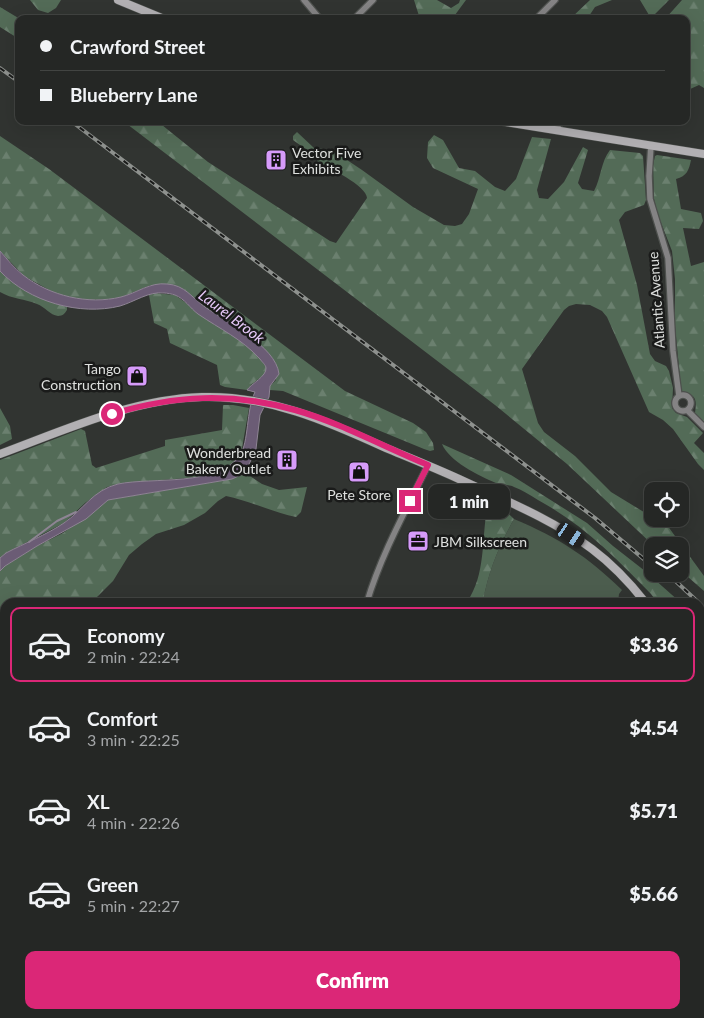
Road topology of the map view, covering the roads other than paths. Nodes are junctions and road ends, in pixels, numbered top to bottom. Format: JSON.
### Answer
{"nodes":[{"id":1,"x":118,"y":0,"type":"edge"},
{"id":2,"x":304,"y":0,"type":"edge"},
{"id":3,"x":373,"y":0,"type":"edge"},
{"id":4,"x":555,"y":0,"type":"edge"},
{"id":5,"x":154,"y":15,"type":"edge"},
{"id":6,"x":317,"y":15,"type":"edge"},
{"id":7,"x":358,"y":15,"type":"edge"},
{"id":8,"x":540,"y":15,"type":"edge"},
{"id":9,"x":527,"y":125,"type":"edge"},
{"id":10,"x":558,"y":125,"type":"edge"},
{"id":11,"x":555,"y":129,"type":"junction"},
{"id":12,"x":651,"y":145,"type":"junction"},
{"id":13,"x":704,"y":154,"type":"edge"},
{"id":14,"x":679,"y":396,"type":"junction"},
{"id":15,"x":688,"y":411,"type":"junction"},
{"id":16,"x":704,"y":427,"type":"edge"},
{"id":17,"x":0,"y":454,"type":"edge"},
{"id":18,"x":428,"y":465,"type":"junction"},
{"id":19,"x":368,"y":598,"type":"edge"},
{"id":20,"x":641,"y":598,"type":"edge"}],
"edges":[{"from":1,"to":5,"type":"main road"},
{"from":2,"to":6,"type":"street"},
{"from":3,"to":7,"type":"street"},
{"from":4,"to":8,"type":"street"},
{"from":9,"to":11,"type":"main road"},
{"from":10,"to":11,"type":"street"},
{"from":11,"to":12,"type":"main road"},
{"from":12,"to":13,"type":"main road"},
{"from":12,"to":14,"type":"street","name":"Atlantic Avenue"},
{"from":14,"to":15,"type":"street","name":"Atlantic Avenue"},
{"from":14,"to":15,"type":"street","name":"Atlantic Avenue"},
{"from":15,"to":16,"type":"street","name":"Atlantic Avenue"},
{"from":17,"to":18,"type":"main road"},
{"from":18,"to":19,"type":"street"},
{"from":18,"to":20,"type":"main road"}]}
